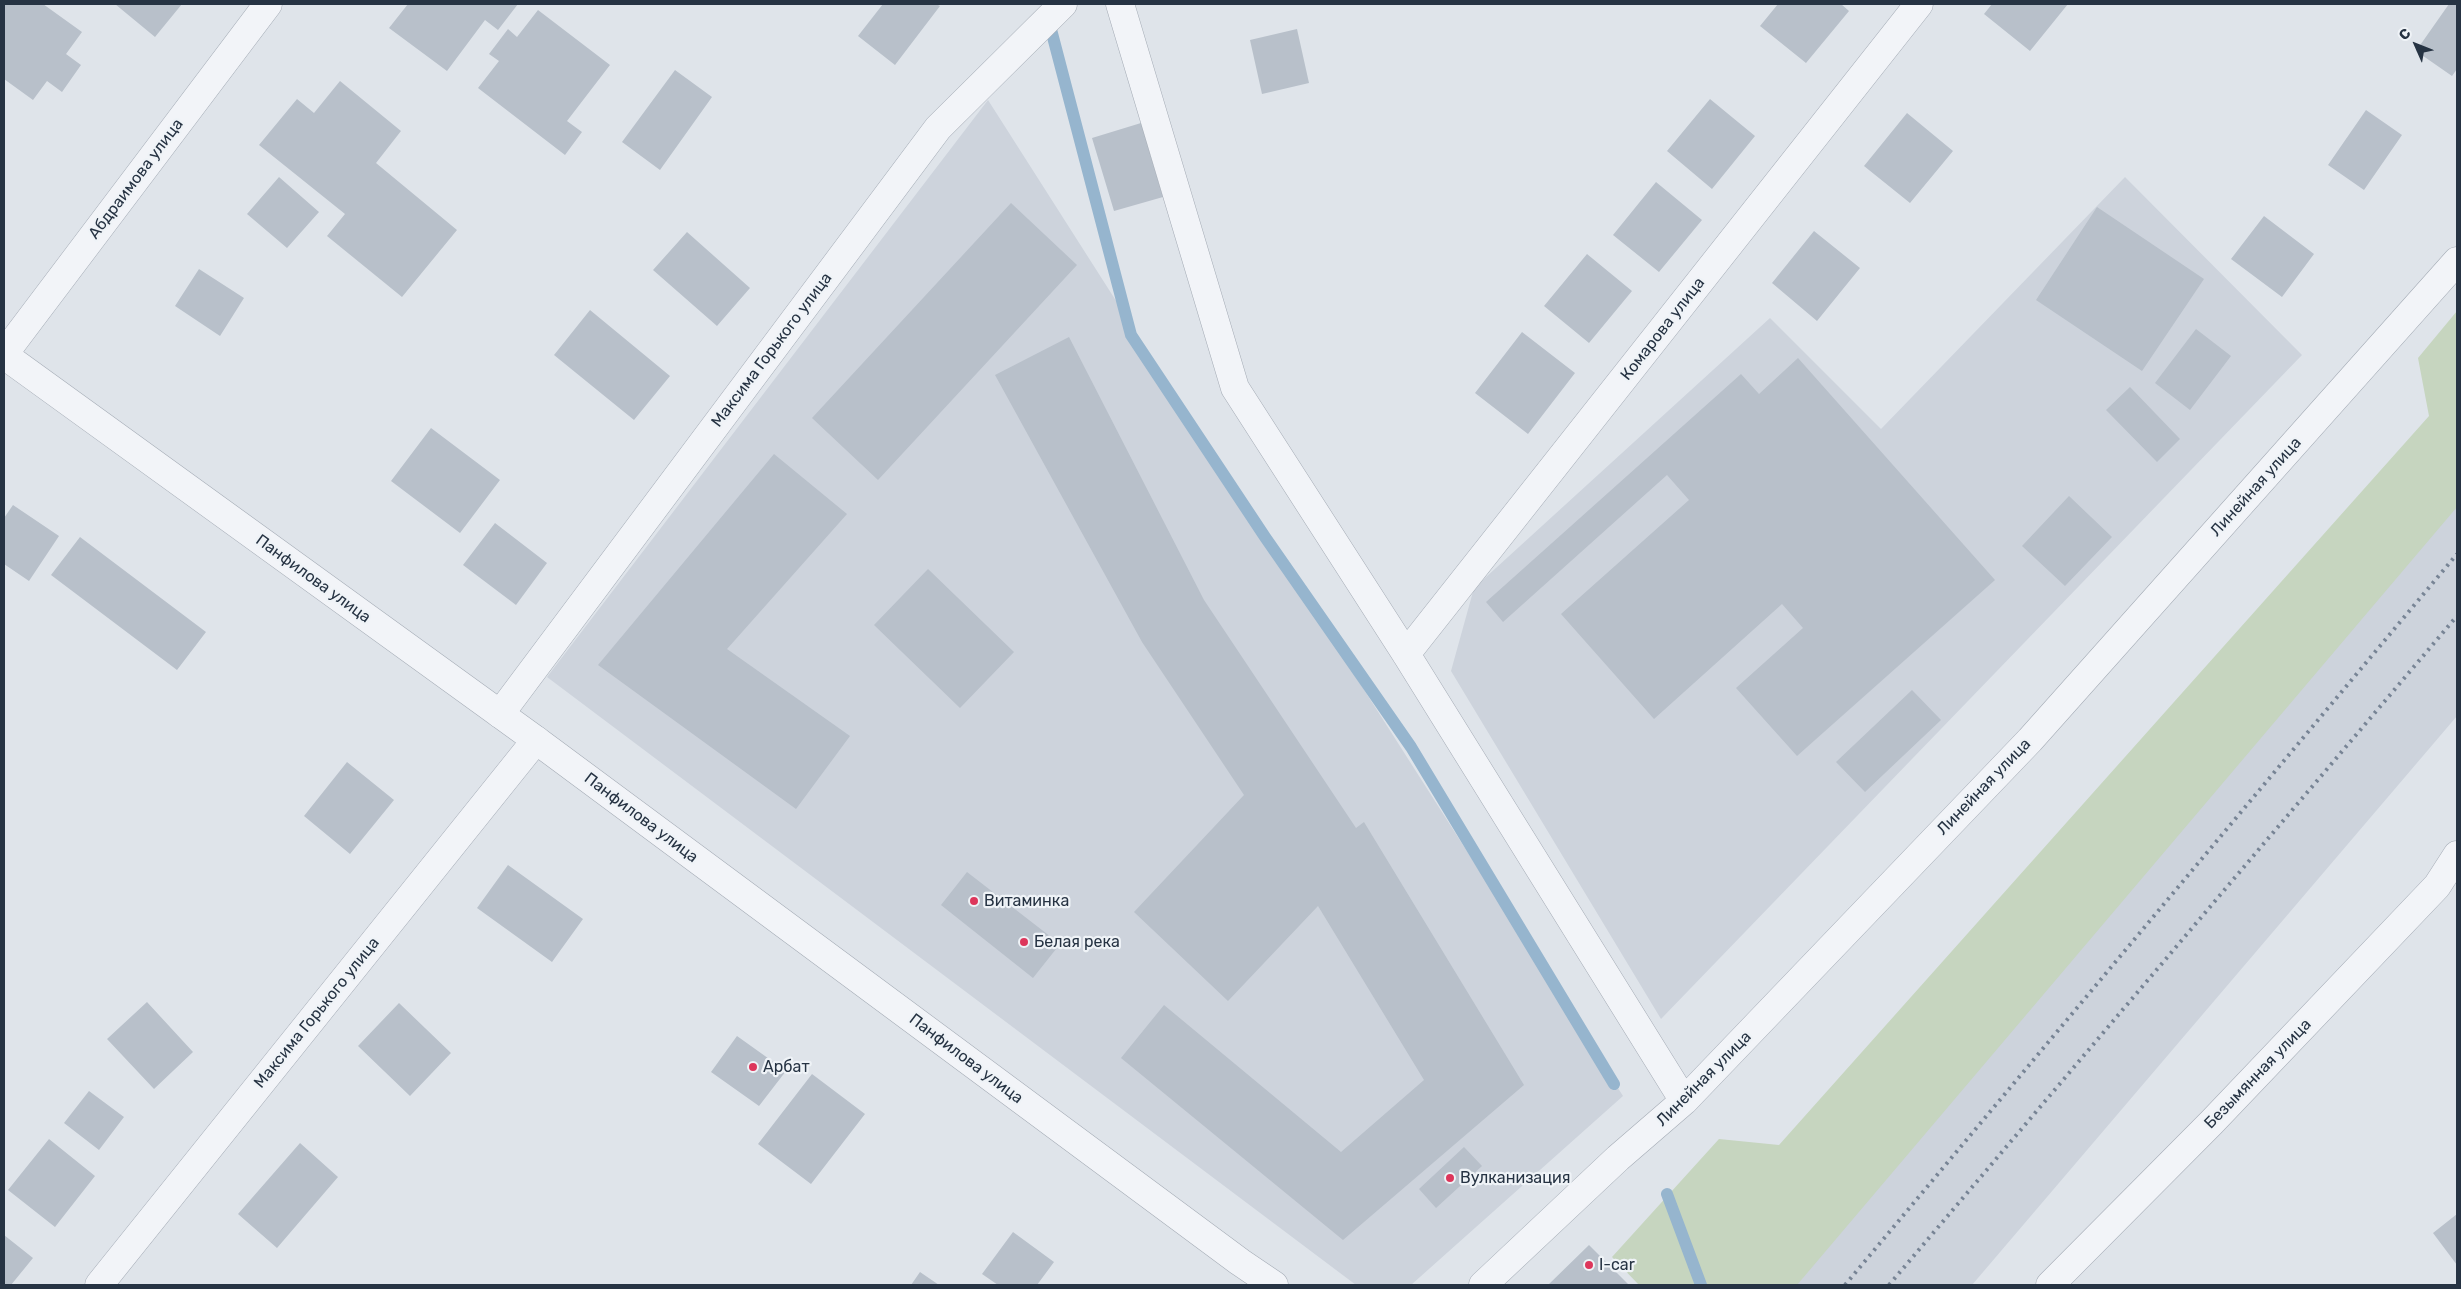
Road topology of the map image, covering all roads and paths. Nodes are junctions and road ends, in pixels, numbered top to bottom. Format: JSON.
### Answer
{"nodes":[{"id":1,"x":268,"y":4,"type":"edge"},
{"id":2,"x":1063,"y":4,"type":"edge"},
{"id":3,"x":1120,"y":4,"type":"edge"},
{"id":4,"x":1919,"y":4,"type":"edge"},
{"id":5,"x":2457,"y":261,"type":"edge"},
{"id":6,"x":4,"y":354,"type":"edge"},
{"id":7,"x":1406,"y":654,"type":"junction"},
{"id":8,"x":500,"y":714,"type":"junction"},
{"id":9,"x":536,"y":740,"type":"junction"},
{"id":10,"x":2457,"y":855,"type":"edge"},
{"id":11,"x":1684,"y":1102,"type":"junction"},
{"id":12,"x":99,"y":1285,"type":"edge"},
{"id":13,"x":1274,"y":1285,"type":"edge"},
{"id":14,"x":1483,"y":1285,"type":"edge"},
{"id":15,"x":2050,"y":1285,"type":"edge"}],
"edges":[{"from":1,"to":6,"type":"street","name":"Абдраимова улица"},
{"from":2,"to":8,"type":"street","name":"Максима Горького улица"},
{"from":3,"to":7,"type":"street"},
{"from":4,"to":7,"type":"street","name":"Комарова улица"},
{"from":5,"to":11,"type":"street","name":"Линейная улица"},
{"from":6,"to":8,"type":"street","name":"Панфилова улица"},
{"from":7,"to":11,"type":"street"},
{"from":8,"to":9,"type":"street","name":"Панфилова улица"},
{"from":9,"to":12,"type":"street","name":"Максима Горького улица"},
{"from":9,"to":13,"type":"street","name":"Панфилова улица"},
{"from":10,"to":15,"type":"street","name":"Безымянная улица"},
{"from":11,"to":14,"type":"street","name":"Линейная улица"}]}
